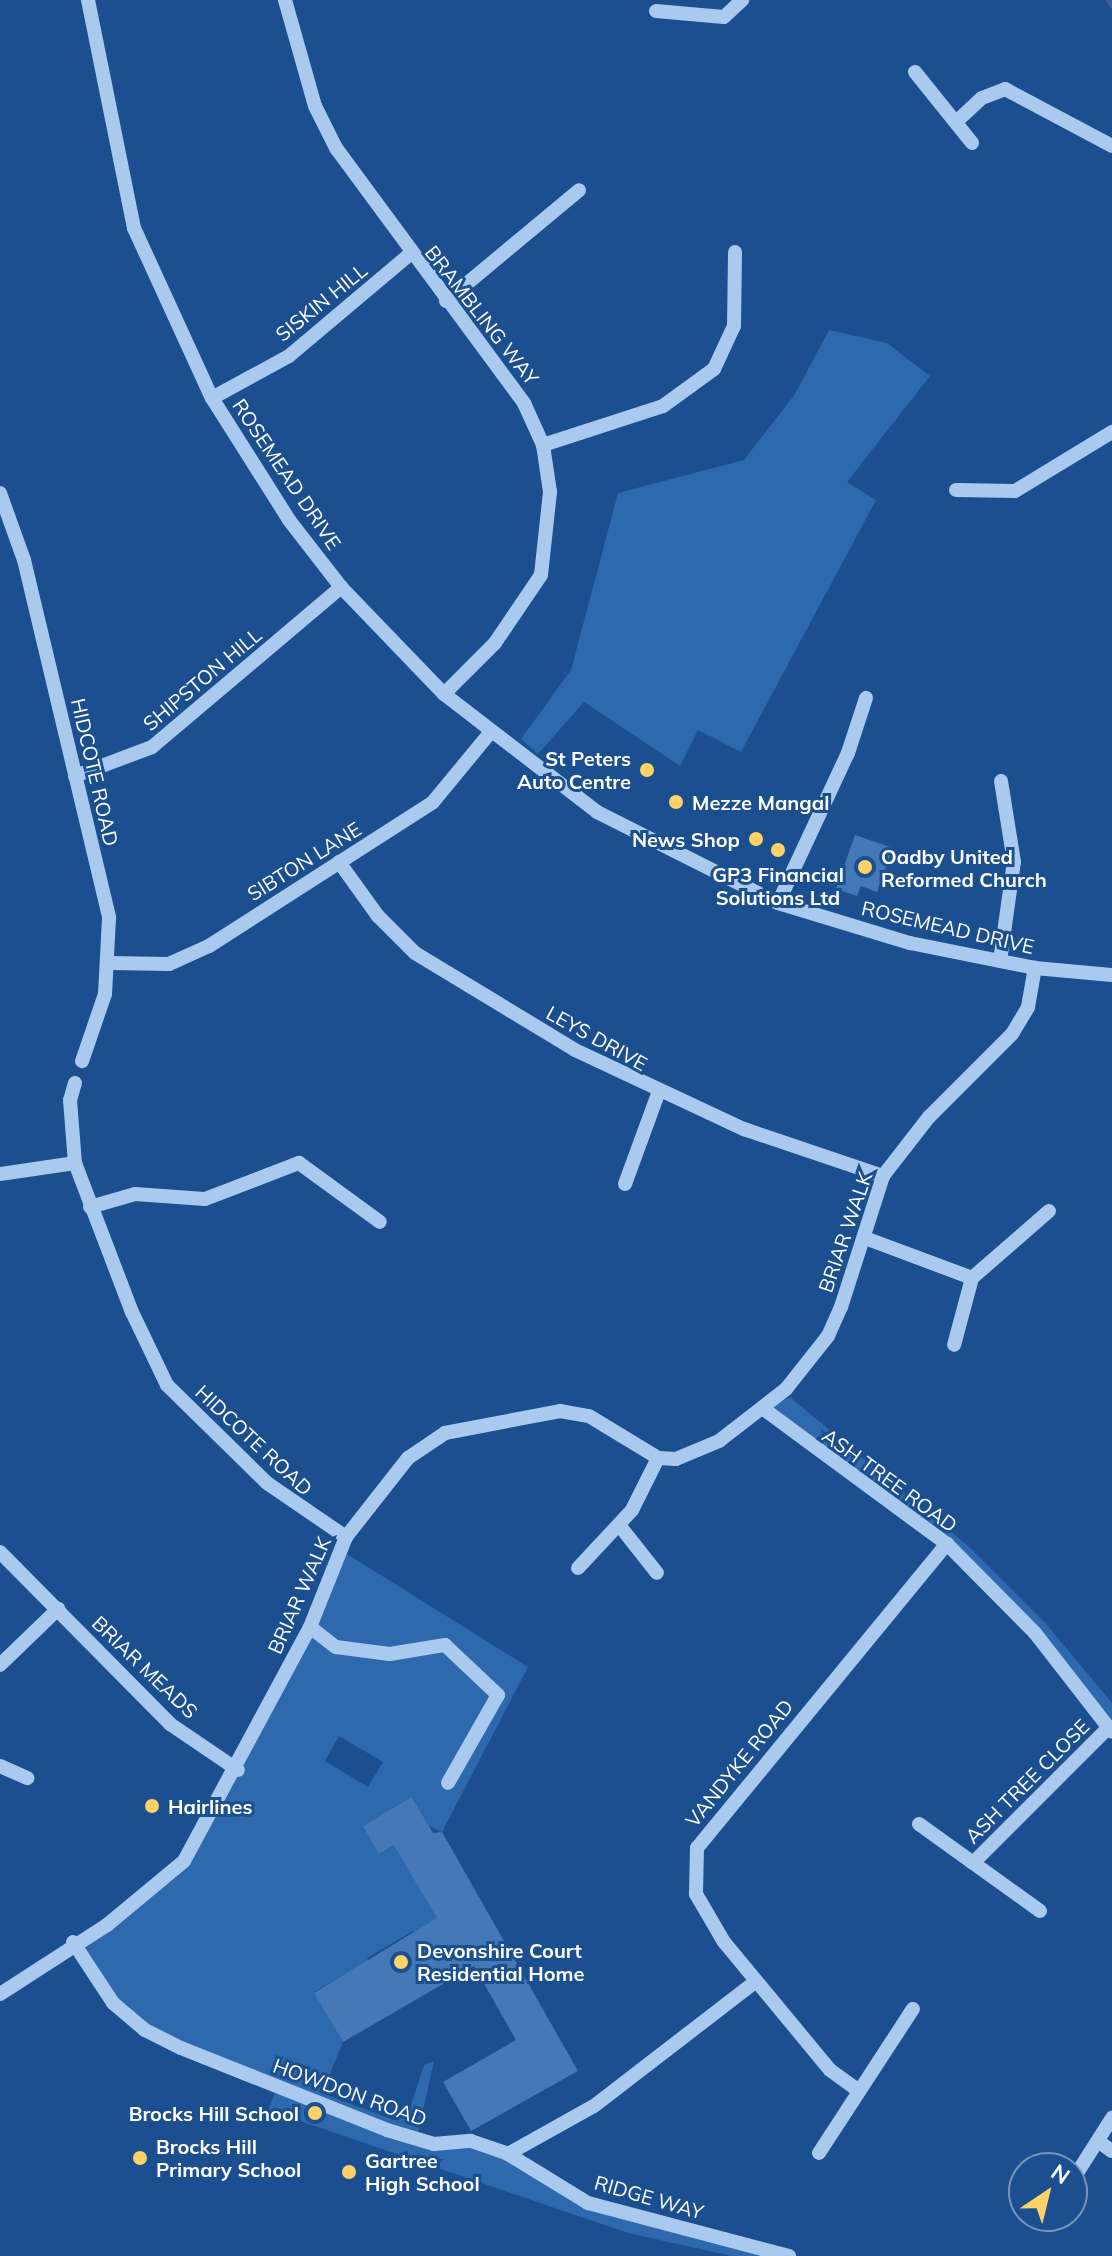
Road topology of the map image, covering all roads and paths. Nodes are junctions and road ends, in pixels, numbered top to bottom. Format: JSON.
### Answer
{"nodes":[{"id":1,"x":88,"y":0,"type":"edge"},
{"id":2,"x":285,"y":0,"type":"edge"},
{"id":3,"x":742,"y":0,"type":"edge"},
{"id":4,"x":656,"y":11,"type":"dead end"},
{"id":5,"x":915,"y":72,"type":"dead end"},
{"id":6,"x":956,"y":122,"type":"junction"},
{"id":7,"x":972,"y":143,"type":"dead end"},
{"id":8,"x":1112,"y":146,"type":"edge"},
{"id":9,"x":579,"y":190,"type":"dead end"},
{"id":10,"x":735,"y":252,"type":"dead end"},
{"id":11,"x":410,"y":254,"type":"junction"},
{"id":12,"x":446,"y":301,"type":"junction"},
{"id":13,"x":212,"y":398,"type":"junction"},
{"id":14,"x":1112,"y":432,"type":"edge"},
{"id":15,"x":543,"y":445,"type":"junction"},
{"id":16,"x":956,"y":490,"type":"dead end"},
{"id":17,"x":0,"y":493,"type":"edge"},
{"id":18,"x":341,"y":587,"type":"junction"},
{"id":19,"x":444,"y":694,"type":"junction"},
{"id":20,"x":866,"y":698,"type":"dead end"},
{"id":21,"x":489,"y":734,"type":"junction"},
{"id":22,"x":75,"y":776,"type":"junction"},
{"id":23,"x":1001,"y":781,"type":"dead end"},
{"id":24,"x":339,"y":862,"type":"junction"},
{"id":25,"x":778,"y":903,"type":"junction"},
{"id":26,"x":1000,"y":961,"type":"junction"},
{"id":27,"x":110,"y":963,"type":"junction"},
{"id":28,"x":1035,"y":968,"type":"junction"},
{"id":29,"x":1112,"y":975,"type":"edge"},
{"id":30,"x":82,"y":1061,"type":"dead end"},
{"id":31,"x":75,"y":1083,"type":"dead end"},
{"id":32,"x":658,"y":1094,"type":"junction"},
{"id":33,"x":75,"y":1163,"type":"junction"},
{"id":34,"x":0,"y":1174,"type":"edge"},
{"id":35,"x":883,"y":1176,"type":"junction"},
{"id":36,"x":625,"y":1184,"type":"dead end"},
{"id":37,"x":90,"y":1207,"type":"junction"},
{"id":38,"x":1049,"y":1211,"type":"dead end"},
{"id":39,"x":380,"y":1222,"type":"dead end"},
{"id":40,"x":865,"y":1238,"type":"junction"},
{"id":41,"x":972,"y":1278,"type":"junction"},
{"id":42,"x":954,"y":1345,"type":"dead end"},
{"id":43,"x":765,"y":1410,"type":"junction"},
{"id":44,"x":658,"y":1458,"type":"junction"},
{"id":45,"x":619,"y":1525,"type":"junction"},
{"id":46,"x":346,"y":1537,"type":"junction"},
{"id":47,"x":947,"y":1544,"type":"junction"},
{"id":48,"x":0,"y":1552,"type":"edge"},
{"id":49,"x":578,"y":1568,"type":"dead end"},
{"id":50,"x":657,"y":1573,"type":"dead end"},
{"id":51,"x":58,"y":1609,"type":"junction"},
{"id":52,"x":310,"y":1627,"type":"junction"},
{"id":53,"x":0,"y":1665,"type":"edge"},
{"id":54,"x":1110,"y":1730,"type":"edge"},
{"id":55,"x":0,"y":1766,"type":"edge"},
{"id":56,"x":238,"y":1770,"type":"junction"},
{"id":57,"x":27,"y":1778,"type":"dead end"},
{"id":58,"x":448,"y":1783,"type":"dead end"},
{"id":59,"x":919,"y":1824,"type":"dead end"},
{"id":60,"x":973,"y":1863,"type":"junction"},
{"id":61,"x":1040,"y":1911,"type":"dead end"},
{"id":62,"x":73,"y":1942,"type":"junction"},
{"id":63,"x":754,"y":1983,"type":"junction"},
{"id":64,"x":0,"y":1993,"type":"edge"},
{"id":65,"x":913,"y":2009,"type":"dead end"},
{"id":66,"x":859,"y":2091,"type":"junction"},
{"id":67,"x":1112,"y":2118,"type":"edge"},
{"id":68,"x":1098,"y":2141,"type":"junction"},
{"id":69,"x":1112,"y":2151,"type":"edge"},
{"id":70,"x":819,"y":2153,"type":"dead end"},
{"id":71,"x":508,"y":2154,"type":"junction"},
{"id":72,"x":1088,"y":2156,"type":"edge"},
{"id":73,"x":789,"y":2256,"type":"edge"}],
"edges":[{"from":1,"to":13,"type":"street","name":"ROSEMEAD DRIVE"},
{"from":2,"to":11,"type":"street","name":"BRAMBLING WAY"},
{"from":3,"to":4,"type":"street"},
{"from":5,"to":6,"type":"street"},
{"from":6,"to":7,"type":"street"},
{"from":6,"to":8,"type":"street"},
{"from":9,"to":12,"type":"street"},
{"from":10,"to":15,"type":"street"},
{"from":11,"to":12,"type":"street","name":"BRAMBLING WAY"},
{"from":11,"to":13,"type":"street","name":"SISKIN HILL"},
{"from":12,"to":15,"type":"street","name":"BRAMBLING WAY"},
{"from":13,"to":18,"type":"street","name":"ROSEMEAD DRIVE"},
{"from":14,"to":16,"type":"street"},
{"from":15,"to":19,"type":"street","name":"BRAMBLING WAY"},
{"from":17,"to":22,"type":"street","name":"HIDCOTE ROAD"},
{"from":18,"to":19,"type":"street","name":"ROSEMEAD DRIVE"},
{"from":18,"to":22,"type":"street","name":"SHIPSTON HILL"},
{"from":19,"to":21,"type":"street","name":"ROSEMEAD DRIVE"},
{"from":20,"to":25,"type":"street"},
{"from":21,"to":24,"type":"street","name":"SIBTON LANE"},
{"from":21,"to":25,"type":"street","name":"ROSEMEAD DRIVE"},
{"from":22,"to":27,"type":"street","name":"HIDCOTE ROAD"},
{"from":23,"to":26,"type":"street"},
{"from":24,"to":27,"type":"street","name":"SIBTON LANE"},
{"from":24,"to":32,"type":"street","name":"LEYS DRIVE"},
{"from":25,"to":26,"type":"street","name":"ROSEMEAD DRIVE"},
{"from":26,"to":28,"type":"street","name":"ROSEMEAD DRIVE"},
{"from":27,"to":30,"type":"street","name":"HIDCOTE ROAD"},
{"from":28,"to":29,"type":"street","name":"ROSEMEAD DRIVE"},
{"from":28,"to":35,"type":"street","name":"BRIAR WALK"},
{"from":31,"to":33,"type":"street","name":"HIDCOTE ROAD"},
{"from":32,"to":35,"type":"street","name":"LEYS DRIVE"},
{"from":32,"to":36,"type":"street"},
{"from":33,"to":34,"type":"street"},
{"from":33,"to":37,"type":"street","name":"HIDCOTE ROAD"},
{"from":35,"to":40,"type":"street","name":"BRIAR WALK"},
{"from":37,"to":39,"type":"street"},
{"from":37,"to":46,"type":"street","name":"HIDCOTE ROAD"},
{"from":38,"to":41,"type":"street"},
{"from":40,"to":41,"type":"street"},
{"from":40,"to":43,"type":"street","name":"BRIAR WALK"},
{"from":41,"to":42,"type":"street"},
{"from":43,"to":44,"type":"street","name":"BRIAR WALK"},
{"from":43,"to":47,"type":"street","name":"ASH TREE ROAD"},
{"from":44,"to":45,"type":"street"},
{"from":44,"to":46,"type":"street","name":"BRIAR WALK"},
{"from":45,"to":49,"type":"street"},
{"from":45,"to":50,"type":"street"},
{"from":46,"to":52,"type":"street","name":"BRIAR WALK"},
{"from":47,"to":54,"type":"street","name":"ASH TREE ROAD"},
{"from":47,"to":63,"type":"street","name":"VANDYKE ROAD"},
{"from":48,"to":51,"type":"street","name":"BRIAR MEADS"},
{"from":51,"to":53,"type":"street"},
{"from":51,"to":56,"type":"street","name":"BRIAR MEADS"},
{"from":52,"to":56,"type":"street","name":"BRIAR WALK"},
{"from":52,"to":58,"type":"street"},
{"from":54,"to":60,"type":"street","name":"ASH TREE CLOSE"},
{"from":55,"to":57,"type":"street"},
{"from":56,"to":62,"type":"street"},
{"from":59,"to":60,"type":"street","name":"ASH TREE CLOSE"},
{"from":60,"to":61,"type":"street","name":"ASH TREE CLOSE"},
{"from":62,"to":64,"type":"street"},
{"from":62,"to":71,"type":"street","name":"HOWDON ROAD"},
{"from":63,"to":66,"type":"street","name":"VANDYKE ROAD"},
{"from":63,"to":71,"type":"street"},
{"from":65,"to":66,"type":"street"},
{"from":66,"to":70,"type":"street"},
{"from":67,"to":68,"type":"street"},
{"from":68,"to":69,"type":"street"},
{"from":68,"to":72,"type":"street"},
{"from":71,"to":73,"type":"street","name":"RIDGE WAY"}]}
